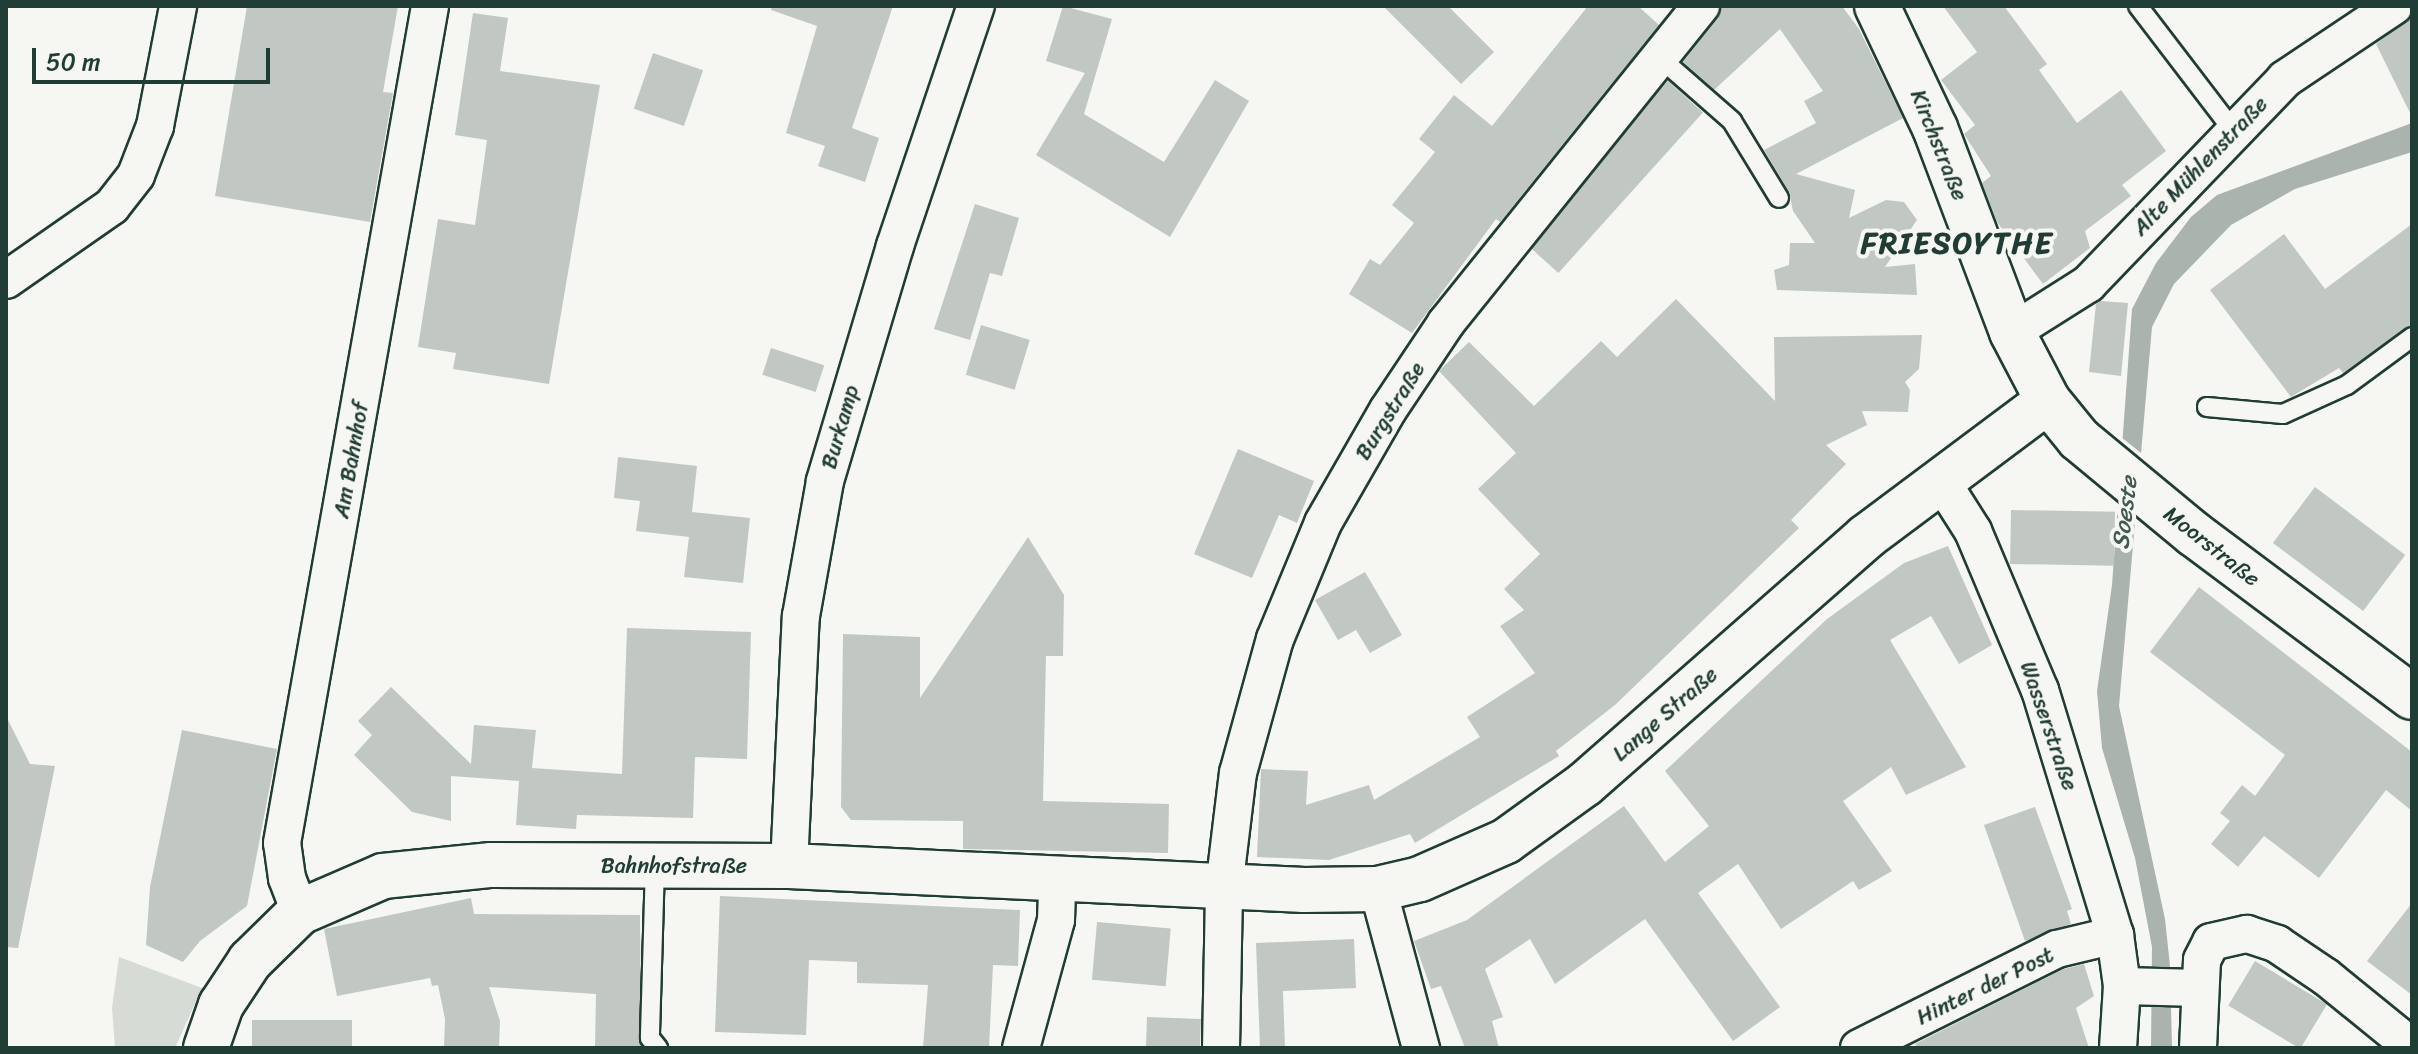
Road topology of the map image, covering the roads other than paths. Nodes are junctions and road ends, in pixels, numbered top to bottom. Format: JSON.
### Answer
{"nodes":[{"id":1,"x":178,"y":6,"type":"edge"},
{"id":2,"x":430,"y":6,"type":"edge"},
{"id":3,"x":976,"y":6,"type":"edge"},
{"id":4,"x":1701,"y":6,"type":"edge"},
{"id":5,"x":1877,"y":6,"type":"edge"},
{"id":6,"x":2138,"y":6,"type":"edge"},
{"id":7,"x":2394,"y":6,"type":"edge"},
{"id":8,"x":1659,"y":57,"type":"junction"},
{"id":9,"x":2232,"y":129,"type":"junction"},
{"id":10,"x":1779,"y":198,"type":"dead end"},
{"id":11,"x":6,"y":280,"type":"edge"},
{"id":12,"x":2012,"y":332,"type":"junction"},
{"id":13,"x":2412,"y":337,"type":"edge"},
{"id":14,"x":2048,"y":401,"type":"junction"},
{"id":15,"x":2207,"y":407,"type":"dead end"},
{"id":16,"x":1940,"y":479,"type":"junction"},
{"id":17,"x":2412,"y":697,"type":"edge"},
{"id":18,"x":655,"y":865,"type":"junction"},
{"id":19,"x":789,"y":866,"type":"junction"},
{"id":20,"x":1057,"y":882,"type":"junction"},
{"id":21,"x":1224,"y":888,"type":"junction"},
{"id":22,"x":1378,"y":889,"type":"junction"},
{"id":23,"x":300,"y":912,"type":"junction"},
{"id":24,"x":2115,"y":935,"type":"junction"},
{"id":25,"x":2129,"y":986,"type":"junction"},
{"id":26,"x":2189,"y":988,"type":"junction"},
{"id":27,"x":2412,"y":1047,"type":"edge"},
{"id":28,"x":206,"y":1048,"type":"edge"},
{"id":29,"x":658,"y":1048,"type":"edge"},
{"id":30,"x":1021,"y":1048,"type":"edge"},
{"id":31,"x":1221,"y":1048,"type":"edge"},
{"id":32,"x":1421,"y":1048,"type":"edge"},
{"id":33,"x":1859,"y":1048,"type":"edge"},
{"id":34,"x":2118,"y":1048,"type":"edge"},
{"id":35,"x":2198,"y":1048,"type":"edge"}],
"edges":[{"from":1,"to":11,"type":"street"},
{"from":2,"to":23,"type":"street","name":"Am Bahnhof"},
{"from":3,"to":19,"type":"street","name":"Burkamp"},
{"from":4,"to":8,"type":"street","name":"Burgstraße"},
{"from":5,"to":12,"type":"street","name":"Kirchstraße"},
{"from":6,"to":9,"type":"lane"},
{"from":7,"to":9,"type":"street","name":"Alte Mühlenstraße"},
{"from":8,"to":10,"type":"lane"},
{"from":8,"to":21,"type":"street","name":"Burgstraße"},
{"from":9,"to":12,"type":"street","name":"Alte Mühlenstraße"},
{"from":12,"to":14,"type":"street","name":"Moorstraße"},
{"from":13,"to":15,"type":"lane"},
{"from":14,"to":16,"type":"street","name":"Lange Straße"},
{"from":14,"to":17,"type":"street","name":"Moorstraße"},
{"from":16,"to":22,"type":"street","name":"Lange Straße"},
{"from":16,"to":24,"type":"street","name":"Wasserstraße"},
{"from":18,"to":19,"type":"street","name":"Bahnhofstraße"},
{"from":18,"to":23,"type":"street","name":"Bahnhofstraße"},
{"from":18,"to":29,"type":"lane"},
{"from":19,"to":20,"type":"street","name":"Bahnhofstraße"},
{"from":20,"to":21,"type":"street","name":"Bahnhofstraße"},
{"from":20,"to":30,"type":"street"},
{"from":21,"to":22,"type":"street","name":"Lange Straße"},
{"from":21,"to":31,"type":"street"},
{"from":22,"to":32,"type":"street"},
{"from":23,"to":28,"type":"street","name":"Bahnhofstraße"},
{"from":24,"to":25,"type":"street","name":"Wasserstraße"},
{"from":24,"to":33,"type":"street","name":"Hinter der Post"},
{"from":25,"to":26,"type":"street"},
{"from":25,"to":34,"type":"street","name":"Wasserstraße"},
{"from":26,"to":27,"type":"street"},
{"from":26,"to":35,"type":"street"}]}
